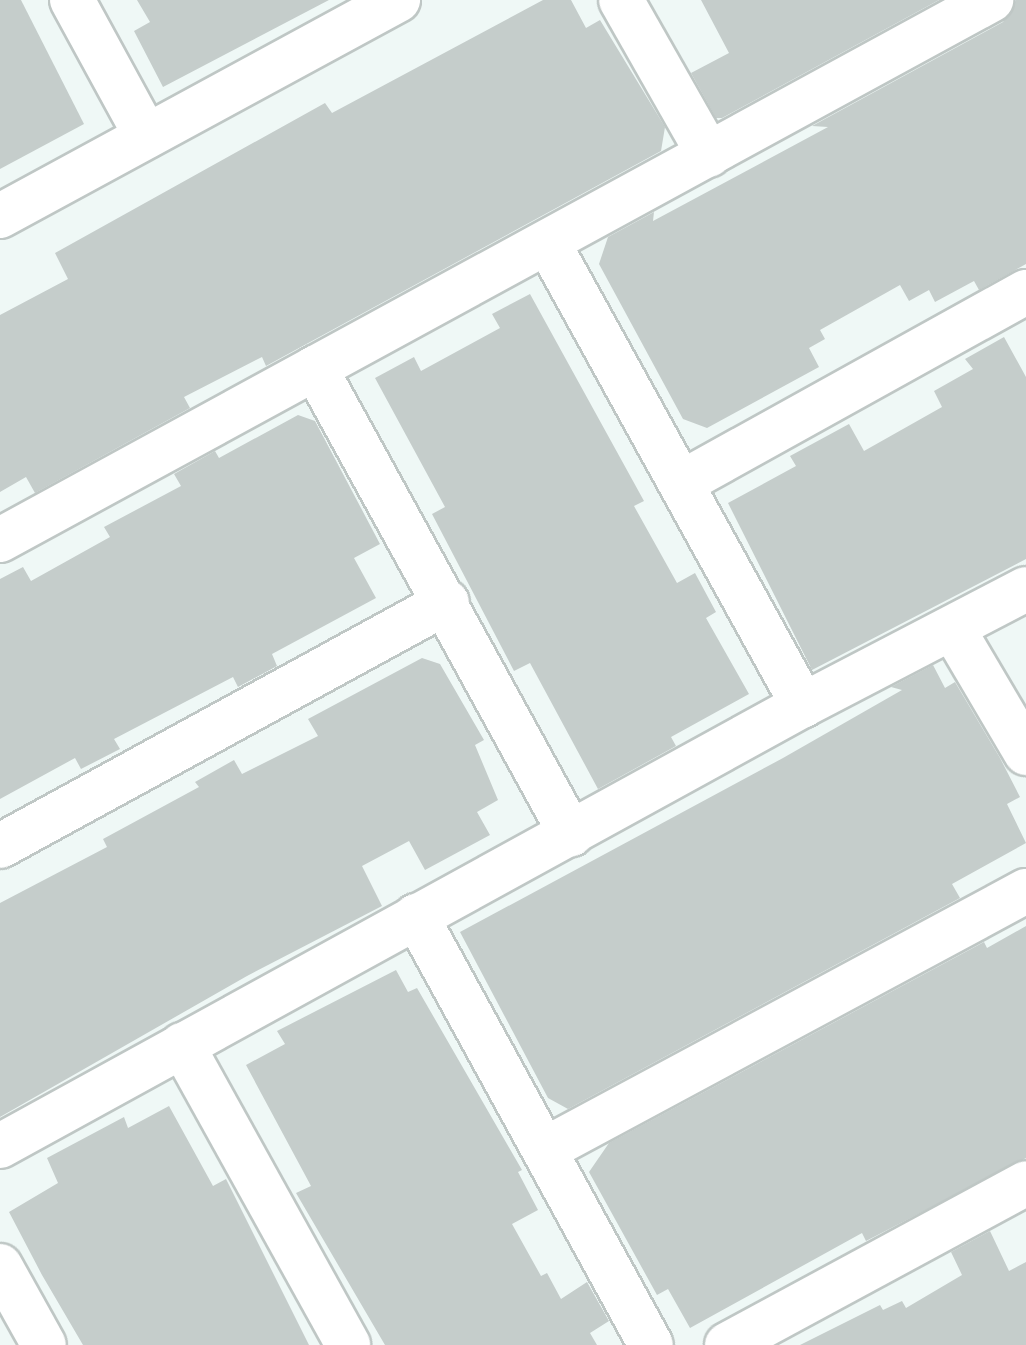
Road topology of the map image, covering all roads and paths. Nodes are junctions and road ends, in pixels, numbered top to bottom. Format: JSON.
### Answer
{"nodes":[{"id":1,"x":72,"y":0,"type":"edge"},
{"id":2,"x":398,"y":0,"type":"edge"},
{"id":3,"x":621,"y":0,"type":"edge"},
{"id":4,"x":991,"y":0,"type":"edge"},
{"id":5,"x":146,"y":136,"type":"junction"},
{"id":6,"x":709,"y":155,"type":"junction"},
{"id":7,"x":0,"y":216,"type":"edge"},
{"id":8,"x":548,"y":243,"type":"junction"},
{"id":9,"x":1026,"y":292,"type":"edge"},
{"id":10,"x":315,"y":368,"type":"junction"},
{"id":11,"x":683,"y":482,"type":"junction"},
{"id":12,"x":0,"y":540,"type":"edge"},
{"id":13,"x":1026,"y":589,"type":"edge"},
{"id":14,"x":447,"y":602,"type":"junction"},
{"id":15,"x":953,"y":629,"type":"junction"},
{"id":16,"x":803,"y":705,"type":"junction"},
{"id":17,"x":1026,"y":753,"type":"edge"},
{"id":18,"x":571,"y":834,"type":"junction"},
{"id":19,"x":0,"y":846,"type":"edge"},
{"id":20,"x":1026,"y":891,"type":"edge"},
{"id":21,"x":416,"y":916,"type":"junction"},
{"id":22,"x":182,"y":1045,"type":"junction"},
{"id":23,"x":0,"y":1146,"type":"edge"},
{"id":24,"x":546,"y":1149,"type":"junction"},
{"id":25,"x":1026,"y":1183,"type":"edge"},
{"id":26,"x":0,"y":1266,"type":"edge"},
{"id":27,"x":44,"y":1345,"type":"edge"},
{"id":28,"x":348,"y":1345,"type":"edge"},
{"id":29,"x":651,"y":1345,"type":"edge"},
{"id":30,"x":727,"y":1345,"type":"edge"}],
"edges":[{"from":1,"to":5,"type":"street"},
{"from":2,"to":5,"type":"street"},
{"from":3,"to":6,"type":"street"},
{"from":4,"to":6,"type":"street"},
{"from":5,"to":7,"type":"street"},
{"from":6,"to":8,"type":"street"},
{"from":8,"to":10,"type":"street"},
{"from":8,"to":11,"type":"street"},
{"from":9,"to":11,"type":"street"},
{"from":10,"to":12,"type":"street"},
{"from":10,"to":14,"type":"street"},
{"from":11,"to":16,"type":"street"},
{"from":13,"to":15,"type":"street"},
{"from":14,"to":18,"type":"street"},
{"from":14,"to":19,"type":"street"},
{"from":15,"to":16,"type":"street"},
{"from":15,"to":17,"type":"street"},
{"from":16,"to":18,"type":"street"},
{"from":18,"to":21,"type":"street"},
{"from":20,"to":24,"type":"street"},
{"from":21,"to":22,"type":"street"},
{"from":21,"to":24,"type":"street"},
{"from":22,"to":23,"type":"street"},
{"from":22,"to":28,"type":"street"},
{"from":24,"to":29,"type":"street"},
{"from":25,"to":30,"type":"street"},
{"from":26,"to":27,"type":"street"}]}
